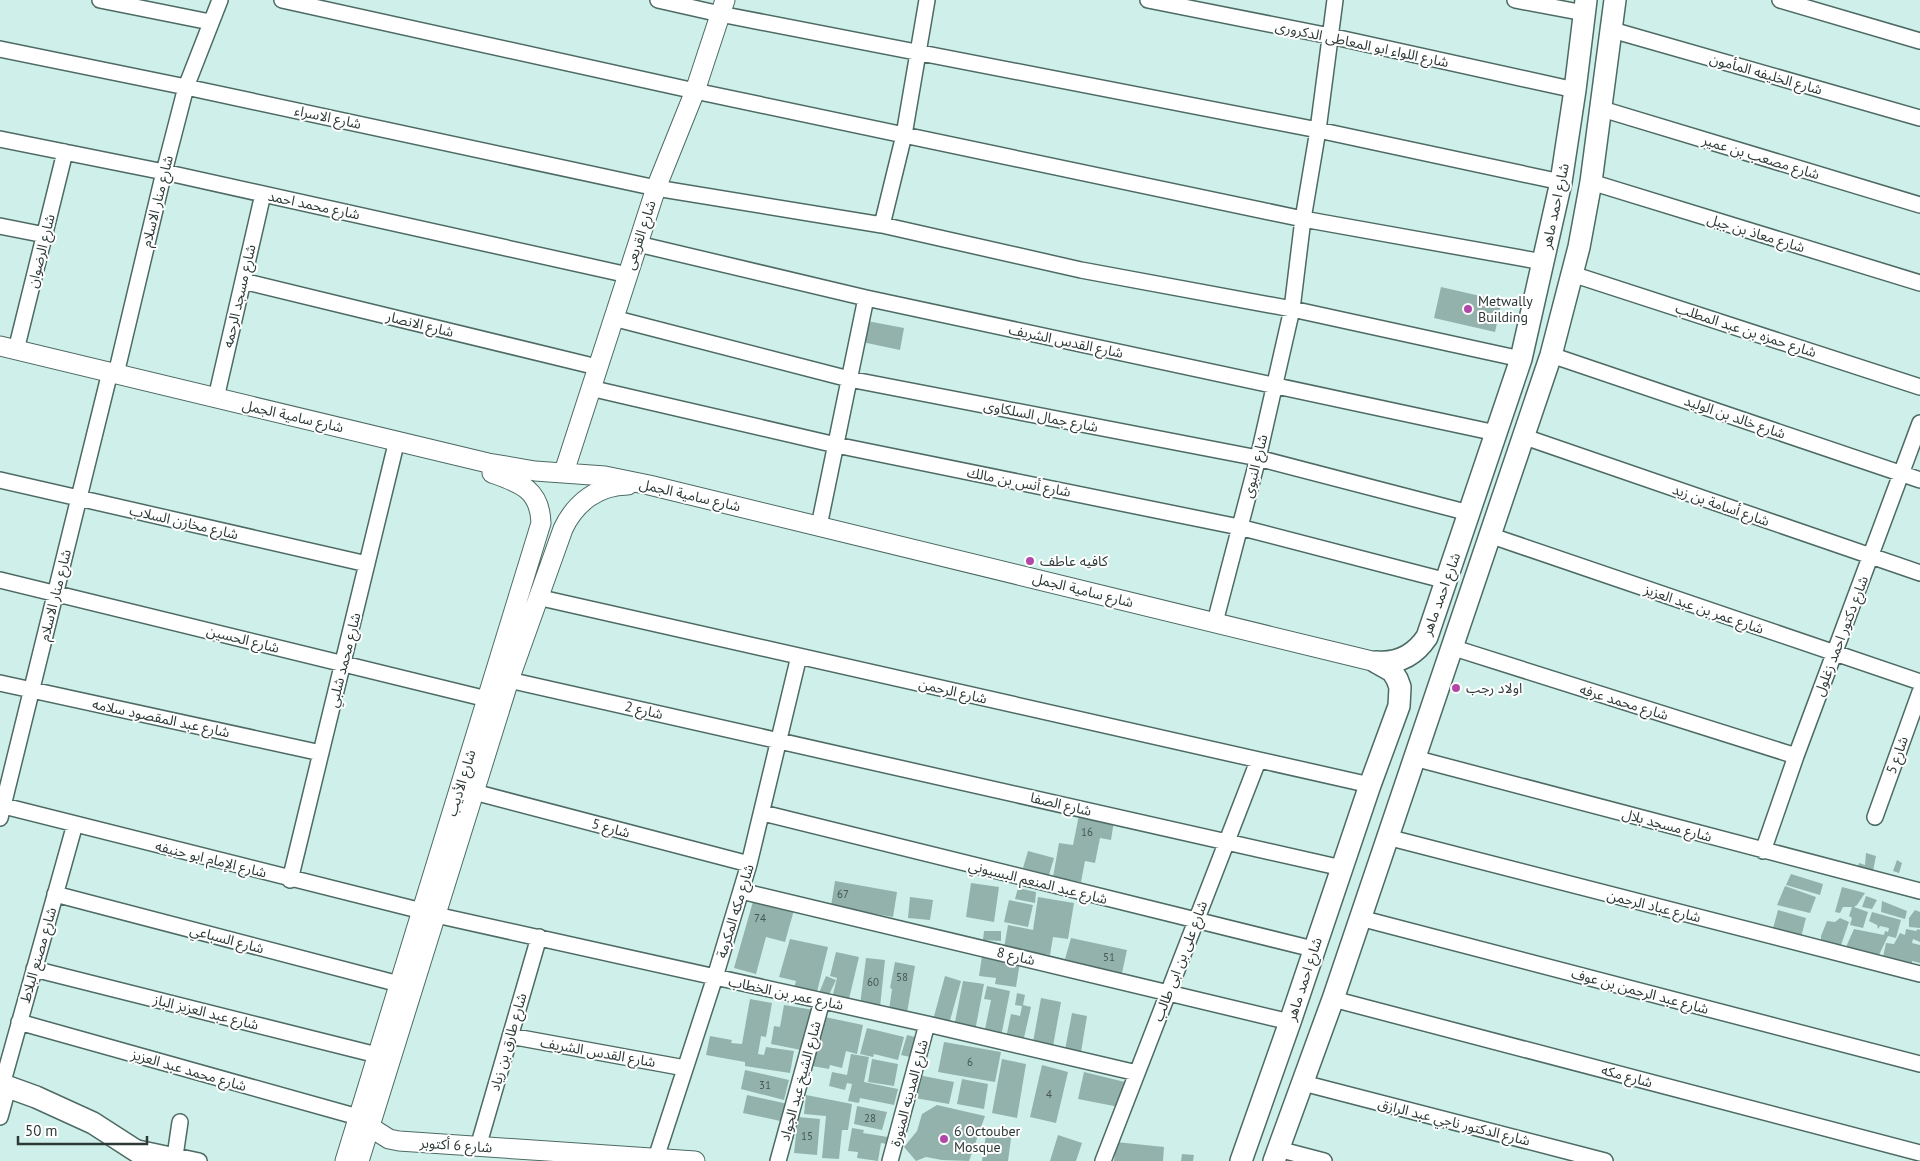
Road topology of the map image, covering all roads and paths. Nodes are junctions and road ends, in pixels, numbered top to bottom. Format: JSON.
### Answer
{"nodes":[{"id":1,"x":100,"y":0,"type":"edge"},
{"id":2,"x":220,"y":0,"type":"edge"},
{"id":3,"x":282,"y":0,"type":"edge"},
{"id":4,"x":658,"y":0,"type":"edge"},
{"id":5,"x":927,"y":0,"type":"edge"},
{"id":6,"x":1148,"y":0,"type":"edge"},
{"id":7,"x":1336,"y":0,"type":"edge"},
{"id":8,"x":1515,"y":0,"type":"edge"},
{"id":9,"x":1615,"y":0,"type":"edge"},
{"id":10,"x":1780,"y":0,"type":"edge"},
{"id":11,"x":722,"y":7,"type":"edge"},
{"id":12,"x":1585,"y":7,"type":"edge"},
{"id":13,"x":210,"y":22,"type":"junction"},
{"id":14,"x":1612,"y":30,"type":"junction"},
{"id":15,"x":1330,"y":36,"type":"junction"},
{"id":16,"x":1920,"y":41,"type":"edge"},
{"id":17,"x":0,"y":49,"type":"edge"},
{"id":18,"x":919,"y":52,"type":"junction"},
{"id":19,"x":186,"y":87,"type":"junction"},
{"id":20,"x":1575,"y":90,"type":"junction"},
{"id":21,"x":695,"y":91,"type":"junction"},
{"id":22,"x":1602,"y":109,"type":"junction"},
{"id":23,"x":1920,"y":118,"type":"edge"},
{"id":24,"x":1318,"y":130,"type":"junction"},
{"id":25,"x":904,"y":135,"type":"junction"},
{"id":26,"x":0,"y":139,"type":"edge"},
{"id":27,"x":1568,"y":141,"type":"junction"},
{"id":28,"x":1597,"y":146,"type":"junction"},
{"id":29,"x":65,"y":152,"type":"junction"},
{"id":30,"x":164,"y":172,"type":"junction"},
{"id":31,"x":1561,"y":182,"type":"junction"},
{"id":32,"x":1591,"y":182,"type":"junction"},
{"id":33,"x":656,"y":188,"type":"junction"},
{"id":34,"x":263,"y":194,"type":"junction"},
{"id":35,"x":1920,"y":205,"type":"edge"},
{"id":36,"x":1303,"y":219,"type":"junction"},
{"id":37,"x":882,"y":225,"type":"junction"},
{"id":38,"x":0,"y":226,"type":"edge"},
{"id":39,"x":45,"y":235,"type":"junction"},
{"id":40,"x":638,"y":244,"type":"junction"},
{"id":41,"x":1543,"y":262,"type":"junction"},
{"id":42,"x":628,"y":274,"type":"junction"},
{"id":43,"x":1572,"y":274,"type":"junction"},
{"id":44,"x":243,"y":281,"type":"junction"},
{"id":45,"x":1920,"y":284,"type":"edge"},
{"id":46,"x":866,"y":298,"type":"junction"},
{"id":47,"x":1292,"y":309,"type":"junction"},
{"id":48,"x":614,"y":318,"type":"junction"},
{"id":49,"x":8,"y":348,"type":"edge"},
{"id":50,"x":1551,"y":355,"type":"junction"},
{"id":51,"x":1521,"y":359,"type":"junction"},
{"id":52,"x":597,"y":367,"type":"junction"},
{"id":53,"x":113,"y":373,"type":"junction"},
{"id":54,"x":849,"y":379,"type":"junction"},
{"id":55,"x":1274,"y":385,"type":"junction"},
{"id":56,"x":1920,"y":387,"type":"edge"},
{"id":57,"x":590,"y":388,"type":"junction"},
{"id":58,"x":216,"y":398,"type":"junction"},
{"id":59,"x":1920,"y":423,"type":"edge"},
{"id":60,"x":1496,"y":433,"type":"junction"},
{"id":61,"x":1522,"y":436,"type":"junction"},
{"id":62,"x":397,"y":440,"type":"junction"},
{"id":63,"x":836,"y":445,"type":"junction"},
{"id":64,"x":451,"y":453,"type":"junction"},
{"id":65,"x":1258,"y":458,"type":"junction"},
{"id":66,"x":564,"y":472,"type":"junction"},
{"id":67,"x":1902,"y":474,"type":"junction"},
{"id":68,"x":0,"y":480,"type":"edge"},
{"id":69,"x":1920,"y":480,"type":"edge"},
{"id":70,"x":649,"y":485,"type":"junction"},
{"id":71,"x":80,"y":498,"type":"junction"},
{"id":72,"x":1469,"y":514,"type":"junction"},
{"id":73,"x":819,"y":526,"type":"junction"},
{"id":74,"x":1239,"y":526,"type":"junction"},
{"id":75,"x":1489,"y":535,"type":"junction"},
{"id":76,"x":1871,"y":556,"type":"junction"},
{"id":77,"x":367,"y":564,"type":"junction"},
{"id":78,"x":1920,"y":573,"type":"edge"},
{"id":79,"x":0,"y":580,"type":"edge"},
{"id":80,"x":1446,"y":581,"type":"junction"},
{"id":81,"x":56,"y":593,"type":"junction"},
{"id":82,"x":537,"y":597,"type":"junction"},
{"id":83,"x":1215,"y":622,"type":"junction"},
{"id":84,"x":1451,"y":647,"type":"junction"},
{"id":85,"x":1835,"y":653,"type":"junction"},
{"id":86,"x":799,"y":656,"type":"junction"},
{"id":87,"x":1376,"y":662,"type":"junction"},
{"id":88,"x":343,"y":664,"type":"junction"},
{"id":89,"x":509,"y":680,"type":"junction"},
{"id":90,"x":1920,"y":682,"type":"edge"},
{"id":91,"x":0,"y":683,"type":"edge"},
{"id":92,"x":31,"y":690,"type":"junction"},
{"id":93,"x":1920,"y":692,"type":"edge"},
{"id":94,"x":487,"y":699,"type":"junction"},
{"id":95,"x":1399,"y":706,"type":"junction"},
{"id":96,"x":1428,"y":716,"type":"junction"},
{"id":97,"x":780,"y":740,"type":"junction"},
{"id":98,"x":321,"y":753,"type":"junction"},
{"id":99,"x":1796,"y":756,"type":"junction"},
{"id":100,"x":1414,"y":758,"type":"junction"},
{"id":101,"x":1258,"y":761,"type":"junction"},
{"id":102,"x":1370,"y":785,"type":"junction"},
{"id":103,"x":474,"y":792,"type":"junction"},
{"id":104,"x":1,"y":810,"type":"edge"},
{"id":105,"x":763,"y":813,"type":"junction"},
{"id":106,"x":1875,"y":817,"type":"dead end"},
{"id":107,"x":75,"y":824,"type":"junction"},
{"id":108,"x":1387,"y":837,"type":"junction"},
{"id":109,"x":1226,"y":842,"type":"junction"},
{"id":110,"x":1763,"y":851,"type":"junction"},
{"id":111,"x":749,"y":864,"type":"junction"},
{"id":112,"x":1342,"y":868,"type":"junction"},
{"id":113,"x":290,"y":880,"type":"junction"},
{"id":114,"x":741,"y":891,"type":"junction"},
{"id":115,"x":1920,"y":892,"type":"edge"},
{"id":116,"x":55,"y":894,"type":"junction"},
{"id":117,"x":429,"y":913,"type":"junction"},
{"id":118,"x":1360,"y":918,"type":"junction"},
{"id":119,"x":1195,"y":922,"type":"junction"},
{"id":120,"x":539,"y":937,"type":"junction"},
{"id":121,"x":1313,"y":949,"type":"junction"},
{"id":122,"x":34,"y":969,"type":"junction"},
{"id":123,"x":1920,"y":974,"type":"edge"},
{"id":124,"x":715,"y":977,"type":"junction"},
{"id":125,"x":399,"y":984,"type":"junction"},
{"id":126,"x":1168,"y":992,"type":"junction"},
{"id":127,"x":1333,"y":999,"type":"junction"},
{"id":128,"x":822,"y":1001,"type":"junction"},
{"id":129,"x":19,"y":1022,"type":"junction"},
{"id":130,"x":1290,"y":1022,"type":"junction"},
{"id":131,"x":927,"y":1024,"type":"junction"},
{"id":132,"x":510,"y":1036,"type":"junction"},
{"id":133,"x":377,"y":1055,"type":"junction"},
{"id":134,"x":1920,"y":1064,"type":"edge"},
{"id":135,"x":685,"y":1068,"type":"junction"},
{"id":136,"x":1136,"y":1073,"type":"junction"},
{"id":137,"x":1303,"y":1083,"type":"junction"},
{"id":138,"x":3,"y":1086,"type":"edge"},
{"id":139,"x":0,"y":1118,"type":"edge"},
{"id":140,"x":180,"y":1122,"type":"dead end"},
{"id":141,"x":364,"y":1122,"type":"junction"},
{"id":142,"x":129,"y":1146,"type":"junction"},
{"id":143,"x":478,"y":1147,"type":"junction"},
{"id":144,"x":1920,"y":1153,"type":"edge"},
{"id":145,"x":1276,"y":1155,"type":"edge"},
{"id":146,"x":175,"y":1156,"type":"junction"},
{"id":147,"x":655,"y":1160,"type":"edge"},
{"id":148,"x":152,"y":1161,"type":"edge"},
{"id":149,"x":199,"y":1161,"type":"edge"},
{"id":150,"x":345,"y":1161,"type":"edge"},
{"id":151,"x":359,"y":1161,"type":"edge"},
{"id":152,"x":695,"y":1161,"type":"edge"},
{"id":153,"x":778,"y":1161,"type":"edge"},
{"id":154,"x":890,"y":1161,"type":"edge"},
{"id":155,"x":1103,"y":1161,"type":"edge"},
{"id":156,"x":1241,"y":1161,"type":"edge"},
{"id":157,"x":1324,"y":1161,"type":"edge"},
{"id":158,"x":1605,"y":1161,"type":"edge"}],
"edges":[{"from":1,"to":13,"type":"street"},
{"from":2,"to":13,"type":"street","name":"شارع منار الاسلام"},
{"from":3,"to":21,"type":"street"},
{"from":4,"to":11,"type":"street"},
{"from":5,"to":18,"type":"street"},
{"from":6,"to":15,"type":"street","name":"شارع اللواء ابو المعاطى الدكرورى"},
{"from":7,"to":15,"type":"street","name":"شارع النبوى"},
{"from":8,"to":12,"type":"street"},
{"from":9,"to":14,"type":"main road","name":"شارع احمد ماهر"},
{"from":10,"to":16,"type":"street"},
{"from":11,"to":18,"type":"street"},
{"from":11,"to":21,"type":"street","name":"شارع القريعى"},
{"from":12,"to":20,"type":"main road","name":"شارع احمد ماهر"},
{"from":13,"to":19,"type":"street","name":"شارع منار الاسلام"},
{"from":14,"to":22,"type":"main road","name":"شارع احمد ماهر"},
{"from":14,"to":23,"type":"street","name":"شارع الخليفه المأمون"},
{"from":15,"to":20,"type":"street","name":"شارع اللواء ابو المعاطى الدكرورى"},
{"from":15,"to":24,"type":"street","name":"شارع النبوى"},
{"from":17,"to":19,"type":"street","name":"شارع الاسراء"},
{"from":18,"to":24,"type":"street"},
{"from":18,"to":25,"type":"street"},
{"from":19,"to":30,"type":"street","name":"شارع منار الاسلام"},
{"from":19,"to":33,"type":"street","name":"شارع الاسراء"},
{"from":20,"to":27,"type":"main road","name":"شارع احمد ماهر"},
{"from":21,"to":25,"type":"street"},
{"from":21,"to":33,"type":"street","name":"شارع القريعى"},
{"from":22,"to":28,"type":"main road","name":"شارع احمد ماهر"},
{"from":22,"to":35,"type":"street","name":"شارع مصعب بن عمير"},
{"from":24,"to":31,"type":"street"},
{"from":24,"to":36,"type":"street","name":"شارع النبوى"},
{"from":25,"to":36,"type":"street"},
{"from":25,"to":37,"type":"street"},
{"from":26,"to":29,"type":"street","name":"شارع محمد احمد"},
{"from":27,"to":28,"type":"main road"},
{"from":27,"to":31,"type":"main road","name":"شارع احمد ماهر"},
{"from":28,"to":32,"type":"main road","name":"شارع احمد ماهر"},
{"from":29,"to":30,"type":"street","name":"شارع محمد احمد"},
{"from":29,"to":39,"type":"street","name":"شارع الرضوان"},
{"from":30,"to":34,"type":"street","name":"شارع محمد احمد"},
{"from":30,"to":53,"type":"street","name":"شارع منار الاسلام"},
{"from":31,"to":41,"type":"main road","name":"شارع احمد ماهر"},
{"from":32,"to":43,"type":"main road","name":"شارع احمد ماهر"},
{"from":32,"to":45,"type":"street","name":"شارع معاذ بن جبل"},
{"from":33,"to":37,"type":"street","name":"شارع الاسراء"},
{"from":33,"to":40,"type":"street","name":"شارع القريعى"},
{"from":34,"to":42,"type":"street","name":"شارع محمد احمد"},
{"from":34,"to":44,"type":"street","name":"شارع مسجد الرحمه"},
{"from":36,"to":41,"type":"street"},
{"from":36,"to":47,"type":"street","name":"شارع النبوى"},
{"from":37,"to":47,"type":"street","name":"شارع الاسراء"},
{"from":38,"to":39,"type":"street"},
{"from":39,"to":49,"type":"street","name":"شارع الرضوان"},
{"from":40,"to":42,"type":"street","name":"شارع القريعى"},
{"from":40,"to":46,"type":"street","name":"شارع القدس الشريف"},
{"from":41,"to":51,"type":"main road","name":"شارع احمد ماهر"},
{"from":42,"to":48,"type":"street","name":"شارع القريعى"},
{"from":43,"to":50,"type":"main road","name":"شارع احمد ماهر"},
{"from":43,"to":56,"type":"street","name":"شارع حمزه بن عبد المطلب"},
{"from":44,"to":52,"type":"street","name":"شارع الانصار"},
{"from":44,"to":58,"type":"street","name":"شارع مسجد الرحمه"},
{"from":46,"to":54,"type":"street"},
{"from":46,"to":55,"type":"street","name":"شارع القدس الشريف"},
{"from":47,"to":51,"type":"street","name":"شارع الاسراء"},
{"from":47,"to":55,"type":"street","name":"شارع النبوى"},
{"from":48,"to":52,"type":"street","name":"شارع القريعى"},
{"from":48,"to":54,"type":"street","name":"شارع جمال السلكاوى"},
{"from":49,"to":53,"type":"street","name":"شارع سامية الجمل"},
{"from":50,"to":61,"type":"main road","name":"شارع احمد ماهر"},
{"from":50,"to":67,"type":"street","name":"شارع خالد بن الوليد"},
{"from":51,"to":60,"type":"main road","name":"شارع احمد ماهر"},
{"from":52,"to":57,"type":"street","name":"شارع القريعى"},
{"from":53,"to":58,"type":"street","name":"شارع سامية الجمل"},
{"from":53,"to":71,"type":"street","name":"شارع منار الاسلام"},
{"from":54,"to":63,"type":"street"},
{"from":54,"to":65,"type":"street","name":"شارع جمال السلكاوى"},
{"from":55,"to":60,"type":"street","name":"شارع القدس الشريف"},
{"from":55,"to":65,"type":"street","name":"شارع النبوى"},
{"from":57,"to":63,"type":"street","name":"شارع أنس بن مالك"},
{"from":57,"to":66,"type":"street","name":"شارع القريعى"},
{"from":58,"to":62,"type":"street","name":"شارع سامية الجمل"},
{"from":59,"to":67,"type":"street","name":"شارع دكتور احمد زغلول"},
{"from":60,"to":72,"type":"main road","name":"شارع احمد ماهر"},
{"from":61,"to":75,"type":"main road","name":"شارع احمد ماهر"},
{"from":61,"to":76,"type":"street","name":"شارع أسامة بن زيد"},
{"from":62,"to":64,"type":"street","name":"شارع سامية الجمل"},
{"from":62,"to":77,"type":"street","name":"شارع محمد شلبي"},
{"from":63,"to":73,"type":"street"},
{"from":63,"to":74,"type":"street","name":"شارع أنس بن مالك"},
{"from":64,"to":66,"type":"street","name":"شارع سامية الجمل"},
{"from":64,"to":94,"type":"street","name":"شارع الأديب"},
{"from":65,"to":72,"type":"street","name":"شارع جمال السلكاوى"},
{"from":65,"to":74,"type":"street","name":"شارع النبوى"},
{"from":66,"to":70,"type":"street","name":"شارع سامية الجمل"},
{"from":67,"to":69,"type":"street","name":"شارع خالد بن الوليد"},
{"from":67,"to":76,"type":"street","name":"شارع دكتور احمد زغلول"},
{"from":68,"to":71,"type":"street","name":"شارع مخازن السلاب"},
{"from":70,"to":73,"type":"street","name":"شارع سامية الجمل"},
{"from":70,"to":82,"type":"street","name":"شارع الأديب"},
{"from":71,"to":77,"type":"street","name":"شارع مخازن السلاب"},
{"from":71,"to":81,"type":"street","name":"شارع منار الاسلام"},
{"from":72,"to":80,"type":"main road","name":"شارع احمد ماهر"},
{"from":73,"to":83,"type":"street","name":"شارع سامية الجمل"},
{"from":74,"to":80,"type":"street","name":"شارع أنس بن مالك"},
{"from":74,"to":83,"type":"street","name":"شارع النبوى"},
{"from":75,"to":84,"type":"main road","name":"شارع احمد ماهر"},
{"from":75,"to":85,"type":"street","name":"شارع عمر بن عبد العزيز"},
{"from":76,"to":78,"type":"street","name":"شارع أسامة بن زيد"},
{"from":76,"to":85,"type":"street","name":"شارع دكتور احمد زغلول"},
{"from":77,"to":88,"type":"street","name":"شارع محمد شلبي"},
{"from":79,"to":81,"type":"street","name":"شارع الحسين"},
{"from":80,"to":87,"type":"main road","name":"شارع احمد ماهر"},
{"from":81,"to":88,"type":"street","name":"شارع الحسين"},
{"from":81,"to":92,"type":"street","name":"شارع منار الاسلام"},
{"from":82,"to":86,"type":"street","name":"شارع الرحمن"},
{"from":82,"to":89,"type":"street","name":"شارع الأديب"},
{"from":83,"to":87,"type":"street","name":"شارع سامية الجمل"},
{"from":84,"to":96,"type":"main road","name":"شارع احمد ماهر"},
{"from":84,"to":99,"type":"street","name":"شارع محمد عرفه"},
{"from":85,"to":90,"type":"street","name":"شارع عمر بن عبد العزيز"},
{"from":85,"to":99,"type":"street","name":"شارع دكتور احمد زغلول"},
{"from":86,"to":97,"type":"street","name":"شارع مكه المكرمة"},
{"from":86,"to":101,"type":"street","name":"شارع الرحمن"},
{"from":87,"to":95,"type":"main road","name":"شارع احمد ماهر"},
{"from":88,"to":94,"type":"street","name":"شارع الحسين"},
{"from":88,"to":98,"type":"street","name":"شارع محمد شلبي"},
{"from":89,"to":97,"type":"street","name":"شارع 2"},
{"from":89,"to":103,"type":"street","name":"شارع الأديب"},
{"from":91,"to":92,"type":"street","name":"شارع عبد المقصود سلامه"},
{"from":92,"to":98,"type":"street","name":"شارع عبد المقصود سلامه"},
{"from":92,"to":104,"type":"street","name":"شارع منار الاسلام"},
{"from":93,"to":106,"type":"street","name":"شارع 5"},
{"from":94,"to":117,"type":"street","name":"شارع الأديب"},
{"from":95,"to":96,"type":"main road"},
{"from":95,"to":102,"type":"main road","name":"شارع احمد ماهر"},
{"from":96,"to":100,"type":"main road","name":"شارع احمد ماهر"},
{"from":97,"to":105,"type":"street","name":"شارع مكه المكرمة"},
{"from":97,"to":109,"type":"street","name":"شارع الصفا"},
{"from":98,"to":113,"type":"street","name":"شارع محمد شلبي"},
{"from":99,"to":110,"type":"street","name":"شارع دكتور احمد زغلول"},
{"from":100,"to":108,"type":"main road","name":"شارع احمد ماهر"},
{"from":100,"to":110,"type":"street","name":"شارع مسجد بلال"},
{"from":101,"to":102,"type":"street","name":"شارع الرحمن"},
{"from":101,"to":109,"type":"street","name":"شارع على بن ابى طالب"},
{"from":102,"to":112,"type":"main road","name":"شارع احمد ماهر"},
{"from":103,"to":111,"type":"street","name":"شارع 5"},
{"from":103,"to":117,"type":"street","name":"شارع الأديب"},
{"from":104,"to":107,"type":"street","name":"شارع الإمام ابو حنيفه"},
{"from":105,"to":111,"type":"street","name":"شارع مكه المكرمة"},
{"from":105,"to":119,"type":"street","name":"شارع عبد المنعم البسيوني"},
{"from":107,"to":113,"type":"street","name":"شارع الإمام ابو حنيفه"},
{"from":107,"to":116,"type":"street","name":"شارع مصنع البلاط"},
{"from":108,"to":118,"type":"main road","name":"شارع احمد ماهر"},
{"from":108,"to":123,"type":"street","name":"شارع عباد الرحمن"},
{"from":109,"to":112,"type":"street","name":"شارع الصفا"},
{"from":109,"to":119,"type":"street","name":"شارع على بن ابى طالب"},
{"from":110,"to":115,"type":"street","name":"شارع مسجد بلال"},
{"from":111,"to":114,"type":"street","name":"شارع مكه المكرمة"},
{"from":112,"to":121,"type":"main road","name":"شارع احمد ماهر"},
{"from":113,"to":117,"type":"street","name":"شارع الإمام ابو حنيفه"},
{"from":114,"to":124,"type":"street","name":"شارع مكه المكرمة"},
{"from":114,"to":126,"type":"street","name":"شارع 8"},
{"from":116,"to":122,"type":"street","name":"شارع مصنع البلاط"},
{"from":116,"to":125,"type":"street","name":"شارع السباعي"},
{"from":117,"to":120,"type":"street","name":"شارع عمر بن الخطاب"},
{"from":117,"to":125,"type":"street","name":"شارع الأديب"},
{"from":117,"to":141,"type":"street","name":"شارع الأديب"},
{"from":118,"to":127,"type":"main road","name":"شارع احمد ماهر"},
{"from":118,"to":134,"type":"street","name":"شارع عبد الرحمن بن عوف"},
{"from":119,"to":121,"type":"street","name":"شارع عبد المنعم البسيوني"},
{"from":119,"to":126,"type":"street","name":"شارع على بن ابى طالب"},
{"from":120,"to":124,"type":"street","name":"شارع عمر بن الخطاب"},
{"from":120,"to":132,"type":"street","name":"شارع طارق بن زياد"},
{"from":121,"to":130,"type":"main road","name":"شارع احمد ماهر"},
{"from":122,"to":129,"type":"street","name":"شارع مصنع البلاط"},
{"from":122,"to":133,"type":"street","name":"شارع عبد العزيز الباز"},
{"from":124,"to":128,"type":"street","name":"شارع عمر بن الخطاب"},
{"from":124,"to":135,"type":"street","name":"شارع مكه المكرمة"},
{"from":125,"to":133,"type":"street","name":"شارع الأديب"},
{"from":126,"to":130,"type":"street","name":"شارع 8"},
{"from":126,"to":136,"type":"street","name":"شارع على بن ابى طالب"},
{"from":127,"to":137,"type":"main road","name":"شارع احمد ماهر"},
{"from":127,"to":144,"type":"street","name":"شارع مكه"},
{"from":128,"to":131,"type":"street","name":"شارع عمر بن الخطاب"},
{"from":128,"to":153,"type":"street","name":"شارع الشيخ عبد الجواد"},
{"from":129,"to":138,"type":"street","name":"شارع مصنع البلاط"},
{"from":129,"to":141,"type":"street","name":"شارع محمد عبد العزيز"},
{"from":130,"to":156,"type":"main road","name":"شارع احمد ماهر"},
{"from":131,"to":136,"type":"street","name":"شارع عمر بن الخطاب"},
{"from":131,"to":154,"type":"street","name":"شارع المدينه المنورة"},
{"from":132,"to":135,"type":"street","name":"شارع القدس الشريف"},
{"from":132,"to":143,"type":"street","name":"شارع طارق بن زياد"},
{"from":133,"to":141,"type":"street","name":"شارع الأديب"},
{"from":135,"to":147,"type":"street","name":"شارع مكه المكرمة"},
{"from":136,"to":155,"type":"street","name":"شارع على بن ابى طالب"},
{"from":137,"to":145,"type":"main road","name":"شارع احمد ماهر"},
{"from":137,"to":158,"type":"street","name":"شارع الدكتور ناجي عبد الرازق"},
{"from":138,"to":139,"type":"street","name":"شارع مصنع البلاط"},
{"from":138,"to":142,"type":"main road"},
{"from":140,"to":146,"type":"street"},
{"from":141,"to":143,"type":"street","name":"شارع 6 أكتوبر"},
{"from":141,"to":150,"type":"street","name":"شارع الأديب"},
{"from":141,"to":151,"type":"street","name":"شارع الأديب"},
{"from":142,"to":146,"type":"street"},
{"from":142,"to":148,"type":"main road"},
{"from":143,"to":147,"type":"street","name":"شارع 6 أكتوبر"},
{"from":145,"to":157,"type":"street"},
{"from":146,"to":149,"type":"street"},
{"from":147,"to":152,"type":"street","name":"شارع 6 أكتوبر"}]}
